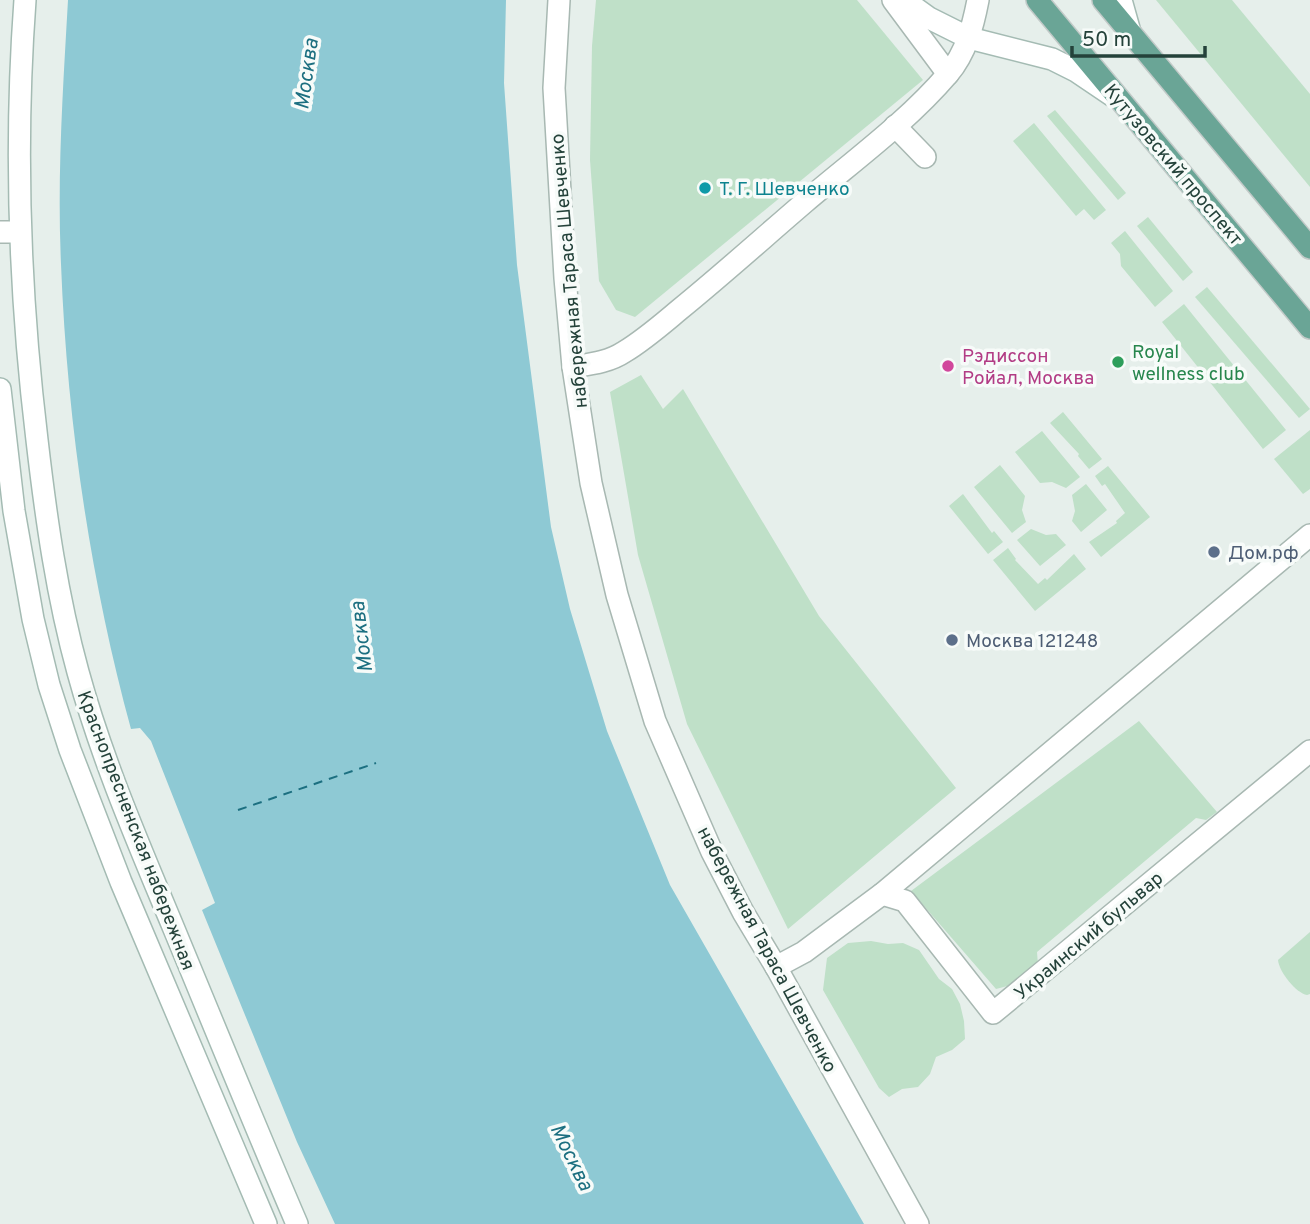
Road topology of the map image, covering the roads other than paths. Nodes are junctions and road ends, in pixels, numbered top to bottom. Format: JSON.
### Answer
{"nodes":[{"id":1,"x":25,"y":0,"type":"edge"},
{"id":2,"x":559,"y":0,"type":"edge"},
{"id":3,"x":893,"y":0,"type":"edge"},
{"id":4,"x":904,"y":0,"type":"edge"},
{"id":5,"x":978,"y":0,"type":"edge"},
{"id":6,"x":1038,"y":0,"type":"edge"},
{"id":7,"x":1103,"y":0,"type":"edge"},
{"id":8,"x":1121,"y":0,"type":"edge"},
{"id":9,"x":1130,"y":34,"type":"junction"},
{"id":10,"x":969,"y":38,"type":"junction"},
{"id":11,"x":948,"y":74,"type":"junction"},
{"id":12,"x":1121,"y":101,"type":"junction"},
{"id":13,"x":895,"y":126,"type":"junction"},
{"id":14,"x":925,"y":157,"type":"dead end"},
{"id":15,"x":9,"y":232,"type":"edge"},
{"id":16,"x":1310,"y":248,"type":"edge"},
{"id":17,"x":1310,"y":328,"type":"edge"},
{"id":18,"x":573,"y":368,"type":"junction"},
{"id":19,"x":0,"y":389,"type":"edge"},
{"id":20,"x":1310,"y":535,"type":"edge"},
{"id":21,"x":1310,"y":751,"type":"edge"},
{"id":22,"x":882,"y":894,"type":"junction"},
{"id":23,"x":776,"y":967,"type":"junction"},
{"id":24,"x":266,"y":1224,"type":"edge"},
{"id":25,"x":297,"y":1224,"type":"edge"},
{"id":26,"x":918,"y":1224,"type":"edge"}],
"edges":[{"from":1,"to":15,"type":"street","name":"Краснопресненская набережная"},
{"from":2,"to":18,"type":"street","name":"набережная Тараса Шевченко"},
{"from":3,"to":11,"type":"street"},
{"from":4,"to":10,"type":"street"},
{"from":5,"to":10,"type":"street"},
{"from":6,"to":12,"type":"main road","name":"Кутузовский проспект"},
{"from":7,"to":9,"type":"main road"},
{"from":8,"to":9,"type":"street"},
{"from":9,"to":16,"type":"main road"},
{"from":10,"to":11,"type":"street"},
{"from":10,"to":12,"type":"street"},
{"from":11,"to":13,"type":"street"},
{"from":12,"to":17,"type":"main road","name":"Кутузовский проспект"},
{"from":13,"to":14,"type":"street"},
{"from":13,"to":18,"type":"street"},
{"from":15,"to":25,"type":"street","name":"Краснопресненская набережная"},
{"from":18,"to":23,"type":"street","name":"набережная Тараса Шевченко"},
{"from":19,"to":24,"type":"street","name":"Краснопресненская набережная"},
{"from":20,"to":22,"type":"street"},
{"from":21,"to":22,"type":"street","name":"Украинский бульвар"},
{"from":22,"to":23,"type":"street"},
{"from":23,"to":26,"type":"street","name":"набережная Тараса Шевченко"}]}
